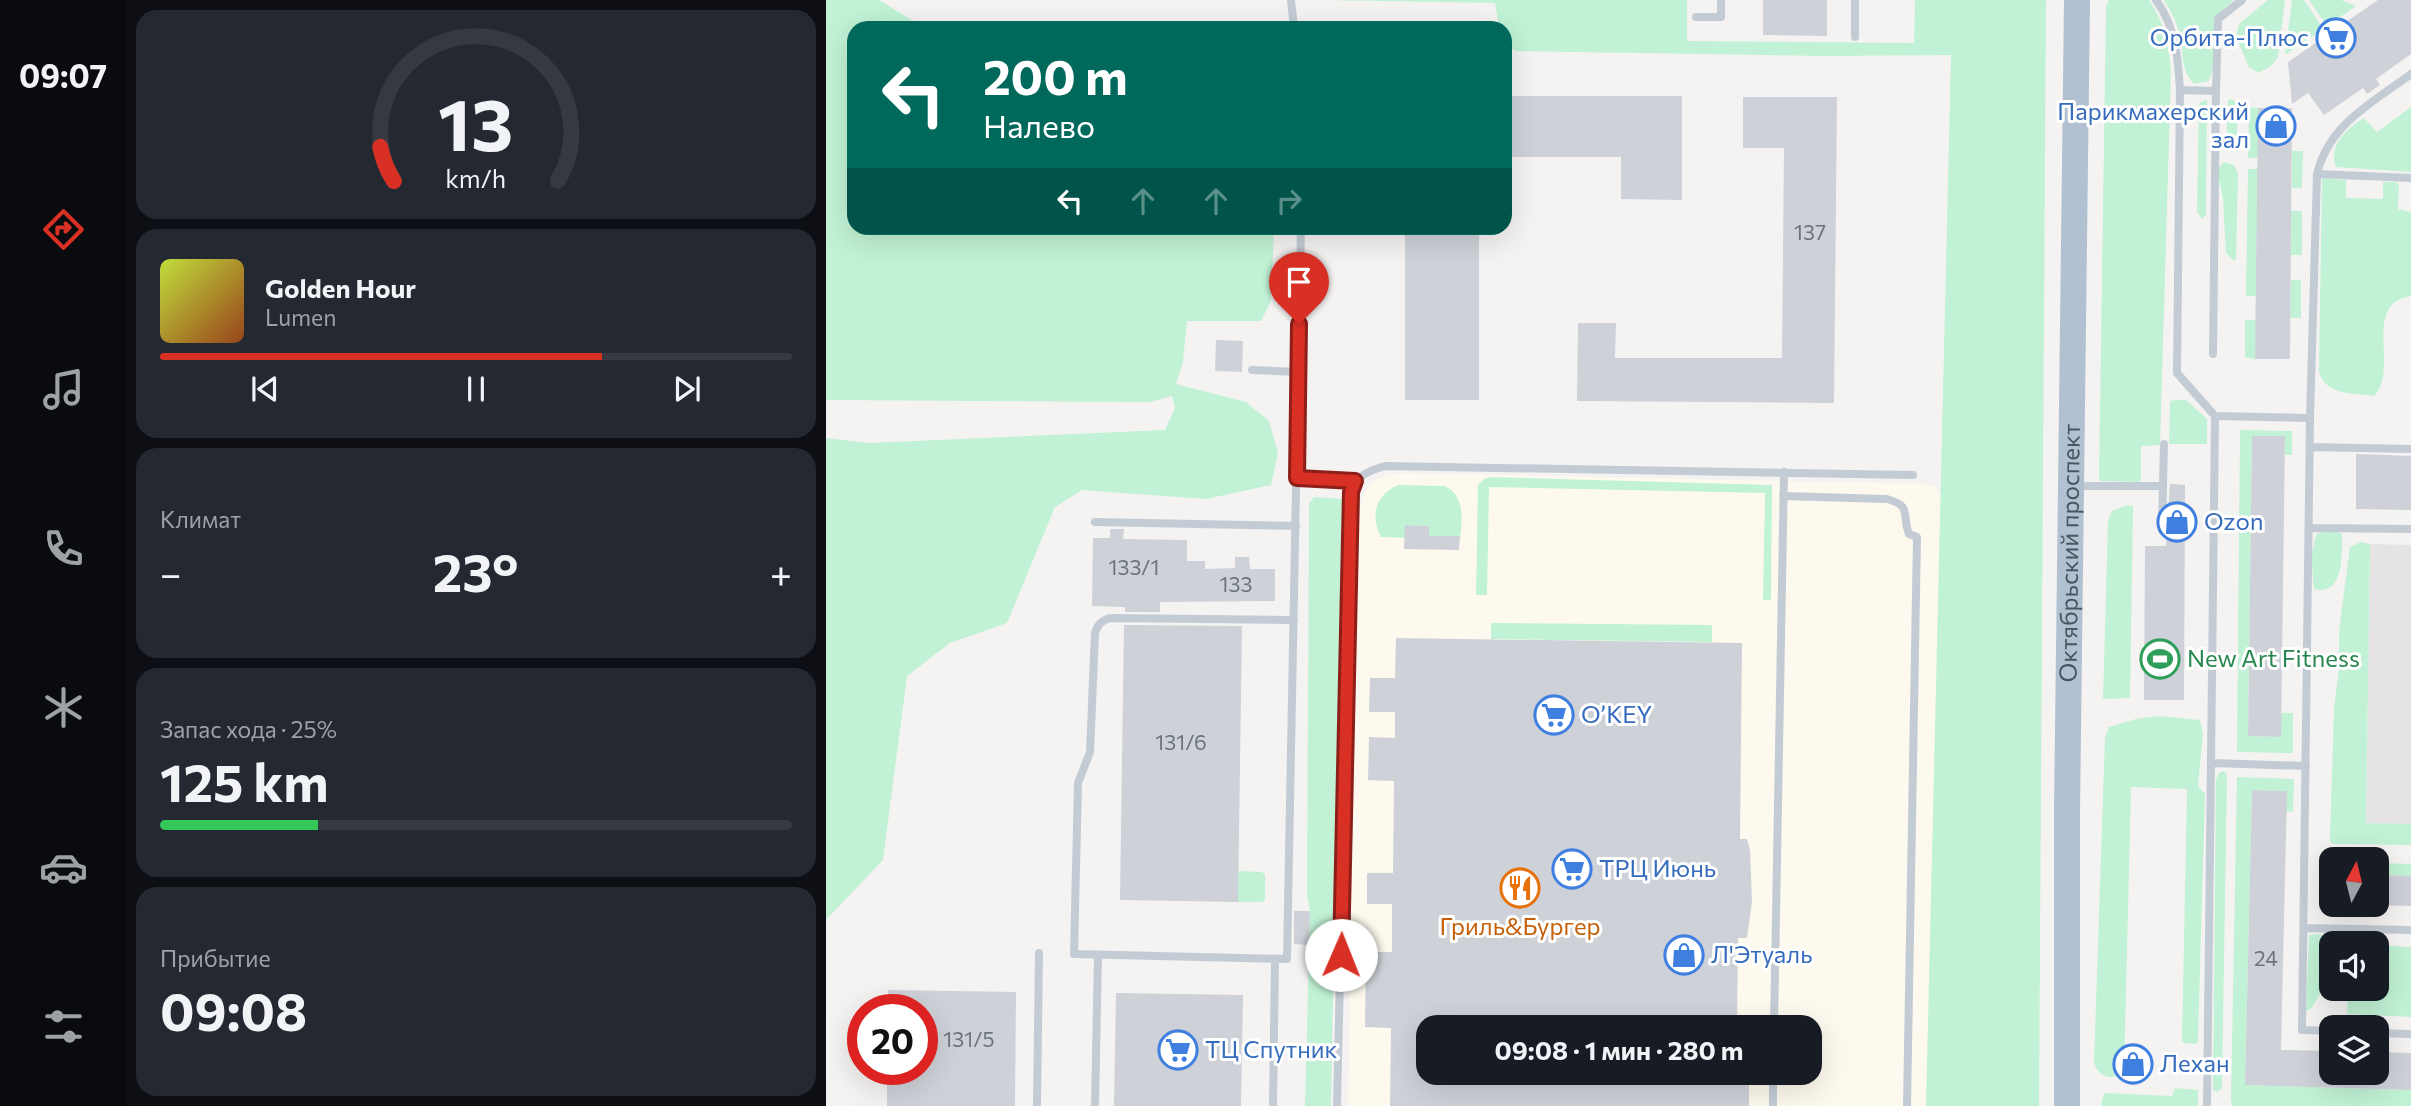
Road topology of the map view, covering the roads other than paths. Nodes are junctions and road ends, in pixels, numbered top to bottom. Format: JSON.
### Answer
{"nodes":[{"id":1,"x":1291,"y":0,"type":"edge"},
{"id":2,"x":1721,"y":0,"type":"edge"},
{"id":3,"x":1855,"y":0,"type":"edge"},
{"id":4,"x":2077,"y":0,"type":"edge"},
{"id":5,"x":2156,"y":0,"type":"edge"},
{"id":6,"x":2242,"y":0,"type":"edge"},
{"id":7,"x":1696,"y":17,"type":"dead end"},
{"id":8,"x":1293,"y":21,"type":"edge"},
{"id":9,"x":1855,"y":37,"type":"dead end"},
{"id":10,"x":2411,"y":74,"type":"edge"},
{"id":11,"x":2180,"y":90,"type":"junction"},
{"id":12,"x":2216,"y":91,"type":"junction"},
{"id":13,"x":2317,"y":174,"type":"junction"},
{"id":14,"x":2411,"y":178,"type":"edge"},
{"id":15,"x":1301,"y":235,"type":"edge"},
{"id":16,"x":2213,"y":354,"type":"dead end"},
{"id":17,"x":1252,"y":370,"type":"dead end"},
{"id":18,"x":1299,"y":372,"type":"junction"},
{"id":19,"x":2216,"y":416,"type":"junction"},
{"id":20,"x":2310,"y":418,"type":"junction"},
{"id":21,"x":2164,"y":444,"type":"dead end"},
{"id":22,"x":2310,"y":447,"type":"junction"},
{"id":23,"x":2411,"y":449,"type":"edge"},
{"id":24,"x":1784,"y":472,"type":"junction"},
{"id":25,"x":1913,"y":475,"type":"dead end"},
{"id":26,"x":1297,"y":478,"type":"junction"},
{"id":27,"x":1355,"y":481,"type":"junction"},
{"id":28,"x":2072,"y":486,"type":"junction"},
{"id":29,"x":2163,"y":486,"type":"junction"},
{"id":30,"x":1783,"y":496,"type":"junction"},
{"id":31,"x":1095,"y":522,"type":"dead end"},
{"id":32,"x":1296,"y":526,"type":"junction"},
{"id":33,"x":2309,"y":528,"type":"junction"},
{"id":34,"x":2411,"y":529,"type":"edge"},
{"id":35,"x":2162,"y":530,"type":"dead end"},
{"id":36,"x":1294,"y":620,"type":"junction"},
{"id":37,"x":2212,"y":763,"type":"junction"},
{"id":38,"x":2306,"y":766,"type":"junction"},
{"id":39,"x":2304,"y":928,"type":"junction"},
{"id":40,"x":2411,"y":930,"type":"edge"},
{"id":41,"x":1039,"y":953,"type":"dead end"},
{"id":42,"x":1098,"y":955,"type":"junction"},
{"id":43,"x":1275,"y":959,"type":"junction"},
{"id":44,"x":1774,"y":1015,"type":"edge"},
{"id":45,"x":2319,"y":1031,"type":"edge"},
{"id":46,"x":2389,"y":1033,"type":"edge"},
{"id":47,"x":2411,"y":1034,"type":"edge"},
{"id":48,"x":1773,"y":1085,"type":"edge"},
{"id":49,"x":1037,"y":1106,"type":"edge"},
{"id":50,"x":1095,"y":1106,"type":"edge"},
{"id":51,"x":1273,"y":1106,"type":"edge"},
{"id":52,"x":1338,"y":1106,"type":"edge"},
{"id":53,"x":1773,"y":1106,"type":"edge"},
{"id":54,"x":1908,"y":1106,"type":"edge"},
{"id":55,"x":2067,"y":1106,"type":"edge"},
{"id":56,"x":2207,"y":1106,"type":"edge"}],
"edges":[{"from":1,"to":8,"type":"lane"},
{"from":2,"to":7,"type":"lane"},
{"from":3,"to":9,"type":"lane"},
{"from":4,"to":28,"type":"main road","name":"Октябрьский проспект"},
{"from":5,"to":11,"type":"lane"},
{"from":6,"to":12,"type":"lane"},
{"from":10,"to":13,"type":"lane"},
{"from":11,"to":12,"type":"lane"},
{"from":11,"to":19,"type":"lane"},
{"from":12,"to":16,"type":"lane"},
{"from":13,"to":14,"type":"lane"},
{"from":13,"to":20,"type":"lane"},
{"from":15,"to":18,"type":"lane"},
{"from":17,"to":18,"type":"lane"},
{"from":18,"to":26,"type":"lane"},
{"from":19,"to":20,"type":"lane"},
{"from":19,"to":37,"type":"lane"},
{"from":20,"to":22,"type":"lane"},
{"from":21,"to":29,"type":"lane"},
{"from":22,"to":23,"type":"lane"},
{"from":22,"to":33,"type":"lane"},
{"from":24,"to":25,"type":"lane"},
{"from":24,"to":27,"type":"lane"},
{"from":24,"to":30,"type":"lane"},
{"from":26,"to":27,"type":"lane"},
{"from":26,"to":32,"type":"lane"},
{"from":27,"to":52,"type":"lane"},
{"from":28,"to":29,"type":"lane"},
{"from":28,"to":55,"type":"main road","name":"Октябрьский проспект"},
{"from":29,"to":35,"type":"lane"},
{"from":30,"to":44,"type":"lane"},
{"from":30,"to":54,"type":"lane"},
{"from":31,"to":32,"type":"lane"},
{"from":32,"to":36,"type":"lane"},
{"from":33,"to":34,"type":"lane"},
{"from":33,"to":38,"type":"lane"},
{"from":36,"to":42,"type":"lane"},
{"from":36,"to":43,"type":"lane"},
{"from":37,"to":38,"type":"lane"},
{"from":37,"to":56,"type":"lane"},
{"from":38,"to":39,"type":"lane"},
{"from":39,"to":40,"type":"lane"},
{"from":39,"to":45,"type":"lane"},
{"from":41,"to":49,"type":"lane"},
{"from":42,"to":43,"type":"lane"},
{"from":42,"to":50,"type":"lane"},
{"from":43,"to":51,"type":"lane"},
{"from":46,"to":47,"type":"lane"},
{"from":48,"to":53,"type":"lane"}]}
